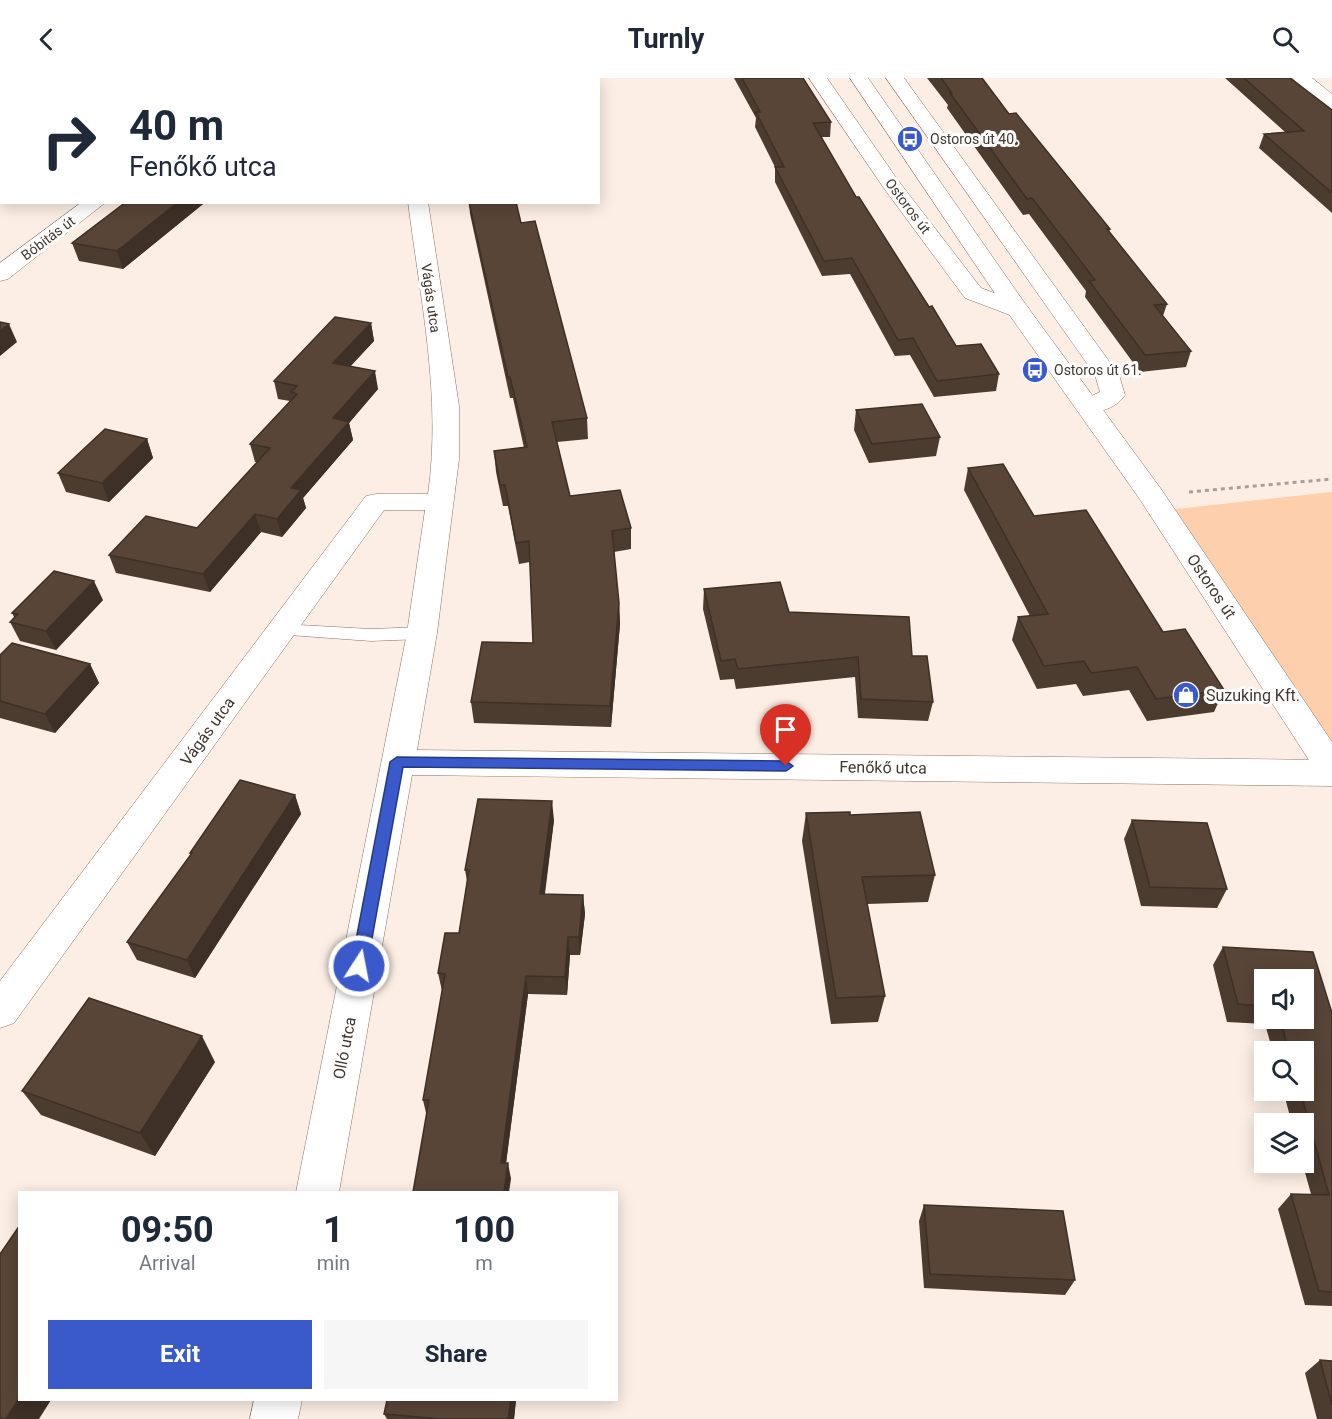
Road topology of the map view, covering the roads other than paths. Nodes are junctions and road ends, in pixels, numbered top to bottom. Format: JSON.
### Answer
{"nodes":[{"id":1,"x":818,"y":78,"type":"edge"},
{"id":2,"x":859,"y":78,"type":"edge"},
{"id":3,"x":895,"y":78,"type":"edge"},
{"id":4,"x":1301,"y":78,"type":"edge"},
{"id":5,"x":1332,"y":103,"type":"edge"},
{"id":6,"x":916,"y":106,"type":"junction"},
{"id":7,"x":880,"y":109,"type":"junction"},
{"id":8,"x":93,"y":204,"type":"edge"},
{"id":9,"x":418,"y":204,"type":"edge"},
{"id":10,"x":0,"y":274,"type":"edge"},
{"id":11,"x":1018,"y":310,"type":"junction"},
{"id":12,"x":1088,"y":407,"type":"junction"},
{"id":13,"x":440,"y":502,"type":"junction"},
{"id":14,"x":281,"y":630,"type":"junction"},
{"id":15,"x":422,"y":633,"type":"junction"},
{"id":16,"x":397,"y":762,"type":"junction"},
{"id":17,"x":1332,"y":768,"type":"edge"},
{"id":18,"x":1332,"y":773,"type":"edge"},
{"id":19,"x":0,"y":1011,"type":"edge"},
{"id":20,"x":317,"y":1191,"type":"edge"},
{"id":21,"x":278,"y":1401,"type":"edge"},
{"id":22,"x":274,"y":1419,"type":"edge"}],
"edges":[{"from":1,"to":11,"type":"street","name":"Ostoros út"},
{"from":2,"to":7,"type":"street","name":"Ostoros út"},
{"from":3,"to":6,"type":"street"},
{"from":4,"to":5,"type":"street"},
{"from":6,"to":7,"type":"street"},
{"from":6,"to":12,"type":"street"},
{"from":7,"to":11,"type":"street","name":"Ostoros út"},
{"from":8,"to":10,"type":"street","name":"Bóbitás út"},
{"from":9,"to":13,"type":"street","name":"Vágás utca"},
{"from":11,"to":12,"type":"street","name":"Ostoros út"},
{"from":12,"to":17,"type":"street","name":"Ostoros út"},
{"from":13,"to":14,"type":"street","name":"Vágás utca"},
{"from":13,"to":15,"type":"street","name":"Vágás utca"},
{"from":14,"to":15,"type":"lane"},
{"from":14,"to":19,"type":"street","name":"Vágás utca"},
{"from":15,"to":16,"type":"street","name":"Vágás utca"},
{"from":16,"to":18,"type":"street","name":"Fenőkő utca"},
{"from":16,"to":20,"type":"street","name":"Olló utca"},
{"from":21,"to":22,"type":"street"}]}
